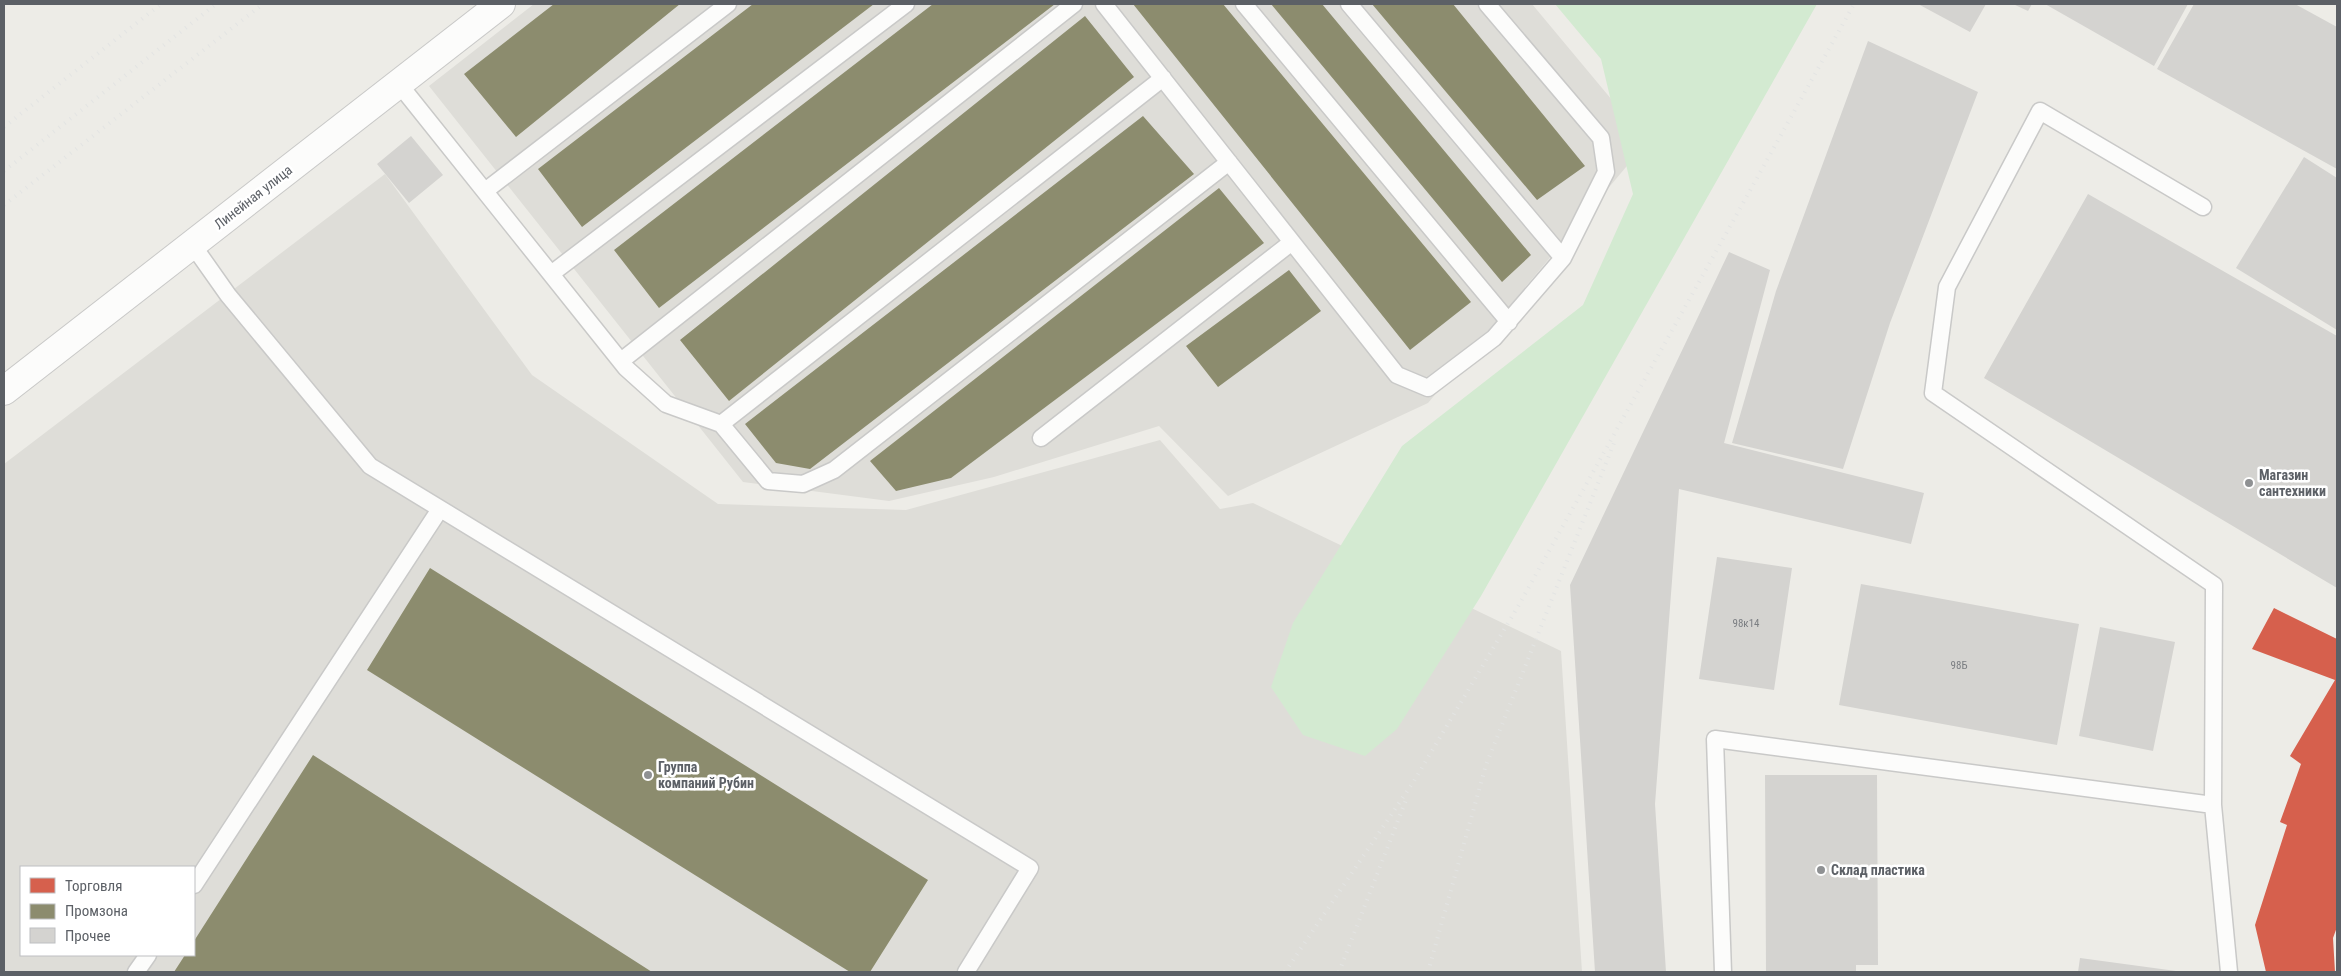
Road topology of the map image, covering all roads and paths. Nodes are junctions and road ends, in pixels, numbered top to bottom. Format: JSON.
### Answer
{"nodes":[{"id":1,"x":501,"y":4,"type":"edge"},
{"id":2,"x":728,"y":4,"type":"edge"},
{"id":3,"x":906,"y":4,"type":"edge"},
{"id":4,"x":1074,"y":4,"type":"edge"},
{"id":5,"x":1104,"y":4,"type":"edge"},
{"id":6,"x":1244,"y":4,"type":"edge"},
{"id":7,"x":1349,"y":4,"type":"edge"},
{"id":8,"x":1487,"y":4,"type":"edge"},
{"id":9,"x":1163,"y":78,"type":"junction"},
{"id":10,"x":399,"y":84,"type":"junction"},
{"id":11,"x":1229,"y":162,"type":"junction"},
{"id":12,"x":485,"y":191,"type":"junction"},
{"id":13,"x":2203,"y":207,"type":"dead end"},
{"id":14,"x":1292,"y":242,"type":"junction"},
{"id":15,"x":192,"y":244,"type":"junction"},
{"id":16,"x":1563,"y":258,"type":"junction"},
{"id":17,"x":551,"y":274,"type":"junction"},
{"id":18,"x":1509,"y":322,"type":"junction"},
{"id":19,"x":621,"y":362,"type":"junction"},
{"id":20,"x":4,"y":391,"type":"edge"},
{"id":21,"x":721,"y":424,"type":"junction"},
{"id":22,"x":1041,"y":438,"type":"dead end"},
{"id":23,"x":440,"y":509,"type":"junction"},
{"id":24,"x":2213,"y":805,"type":"junction"},
{"id":25,"x":195,"y":883,"type":"edge"},
{"id":26,"x":147,"y":956,"type":"edge"},
{"id":27,"x":136,"y":972,"type":"edge"},
{"id":28,"x":966,"y":972,"type":"edge"},
{"id":29,"x":1723,"y":972,"type":"edge"},
{"id":30,"x":2229,"y":972,"type":"edge"}],
"edges":[{"from":1,"to":10,"type":"street","name":"Линейная улица"},
{"from":2,"to":12,"type":"lane"},
{"from":3,"to":17,"type":"lane"},
{"from":4,"to":19,"type":"lane"},
{"from":5,"to":9,"type":"lane"},
{"from":6,"to":18,"type":"lane"},
{"from":7,"to":16,"type":"lane"},
{"from":8,"to":16,"type":"lane"},
{"from":9,"to":11,"type":"lane"},
{"from":9,"to":21,"type":"lane"},
{"from":10,"to":12,"type":"lane"},
{"from":10,"to":15,"type":"street","name":"Линейная улица"},
{"from":11,"to":14,"type":"lane"},
{"from":11,"to":21,"type":"lane"},
{"from":12,"to":17,"type":"lane"},
{"from":13,"to":24,"type":"lane"},
{"from":14,"to":18,"type":"lane"},
{"from":14,"to":22,"type":"lane"},
{"from":15,"to":20,"type":"street","name":"Линейная улица"},
{"from":15,"to":23,"type":"lane"},
{"from":16,"to":18,"type":"lane"},
{"from":17,"to":19,"type":"lane"},
{"from":19,"to":21,"type":"lane"},
{"from":23,"to":25,"type":"lane"},
{"from":23,"to":28,"type":"lane"},
{"from":24,"to":29,"type":"lane"},
{"from":24,"to":30,"type":"lane"},
{"from":26,"to":27,"type":"lane"}]}
